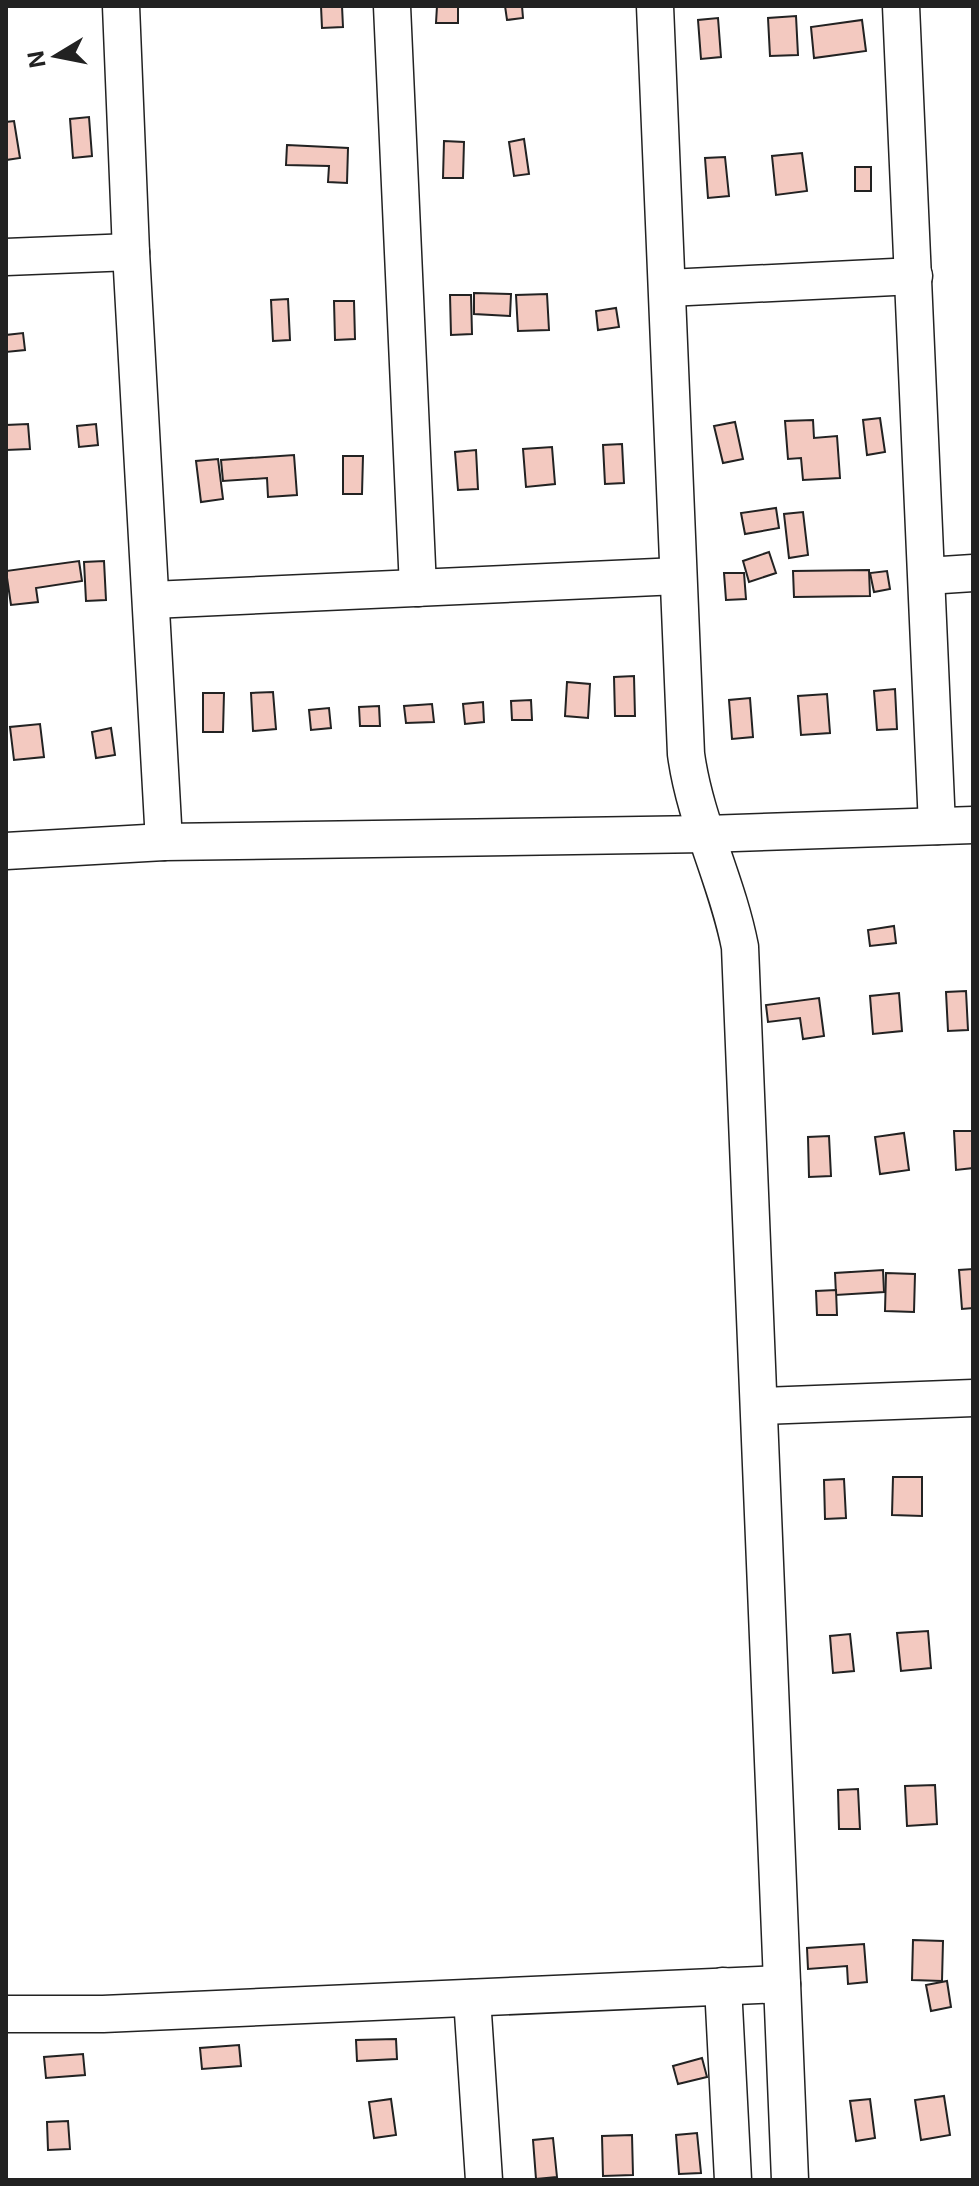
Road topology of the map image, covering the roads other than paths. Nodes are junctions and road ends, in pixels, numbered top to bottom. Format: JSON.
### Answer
{"nodes":[{"id":1,"x":121,"y":6,"type":"edge"},
{"id":2,"x":392,"y":6,"type":"edge"},
{"id":3,"x":655,"y":6,"type":"edge"},
{"id":4,"x":901,"y":6,"type":"edge"},
{"id":5,"x":131,"y":252,"type":"junction"},
{"id":6,"x":6,"y":257,"type":"edge"},
{"id":7,"x":914,"y":276,"type":"junction"},
{"id":8,"x":668,"y":288,"type":"junction"},
{"id":9,"x":973,"y":573,"type":"edge"},
{"id":10,"x":678,"y":576,"type":"junction"},
{"id":11,"x":927,"y":576,"type":"junction"},
{"id":12,"x":418,"y":588,"type":"junction"},
{"id":13,"x":152,"y":600,"type":"junction"},
{"id":14,"x":973,"y":825,"type":"edge"},
{"id":15,"x":937,"y":826,"type":"junction"},
{"id":16,"x":706,"y":834,"type":"junction"},
{"id":17,"x":164,"y":842,"type":"junction"},
{"id":18,"x":6,"y":851,"type":"edge"},
{"id":19,"x":973,"y":1398,"type":"edge"},
{"id":20,"x":761,"y":1406,"type":"junction"},
{"id":21,"x":782,"y":1984,"type":"junction"},
{"id":22,"x":723,"y":1986,"type":"junction"},
{"id":23,"x":472,"y":1998,"type":"junction"},
{"id":24,"x":6,"y":2014,"type":"edge"},
{"id":25,"x":484,"y":2180,"type":"edge"},
{"id":26,"x":733,"y":2180,"type":"edge"},
{"id":27,"x":790,"y":2180,"type":"edge"}],
"edges":[{"from":1,"to":5,"type":"street"},
{"from":2,"to":12,"type":"street"},
{"from":3,"to":8,"type":"street"},
{"from":4,"to":7,"type":"street"},
{"from":5,"to":6,"type":"street"},
{"from":5,"to":13,"type":"street"},
{"from":7,"to":8,"type":"street"},
{"from":7,"to":11,"type":"street"},
{"from":8,"to":10,"type":"street"},
{"from":9,"to":11,"type":"street"},
{"from":10,"to":12,"type":"street"},
{"from":10,"to":16,"type":"street"},
{"from":11,"to":15,"type":"street"},
{"from":12,"to":13,"type":"street"},
{"from":13,"to":17,"type":"street"},
{"from":14,"to":15,"type":"street"},
{"from":15,"to":16,"type":"street"},
{"from":16,"to":17,"type":"street"},
{"from":16,"to":20,"type":"street"},
{"from":17,"to":18,"type":"street"},
{"from":19,"to":20,"type":"street"},
{"from":20,"to":21,"type":"street"},
{"from":21,"to":22,"type":"street"},
{"from":21,"to":27,"type":"street"},
{"from":22,"to":23,"type":"street"},
{"from":22,"to":26,"type":"street"},
{"from":23,"to":24,"type":"street"},
{"from":23,"to":25,"type":"street"}]}
